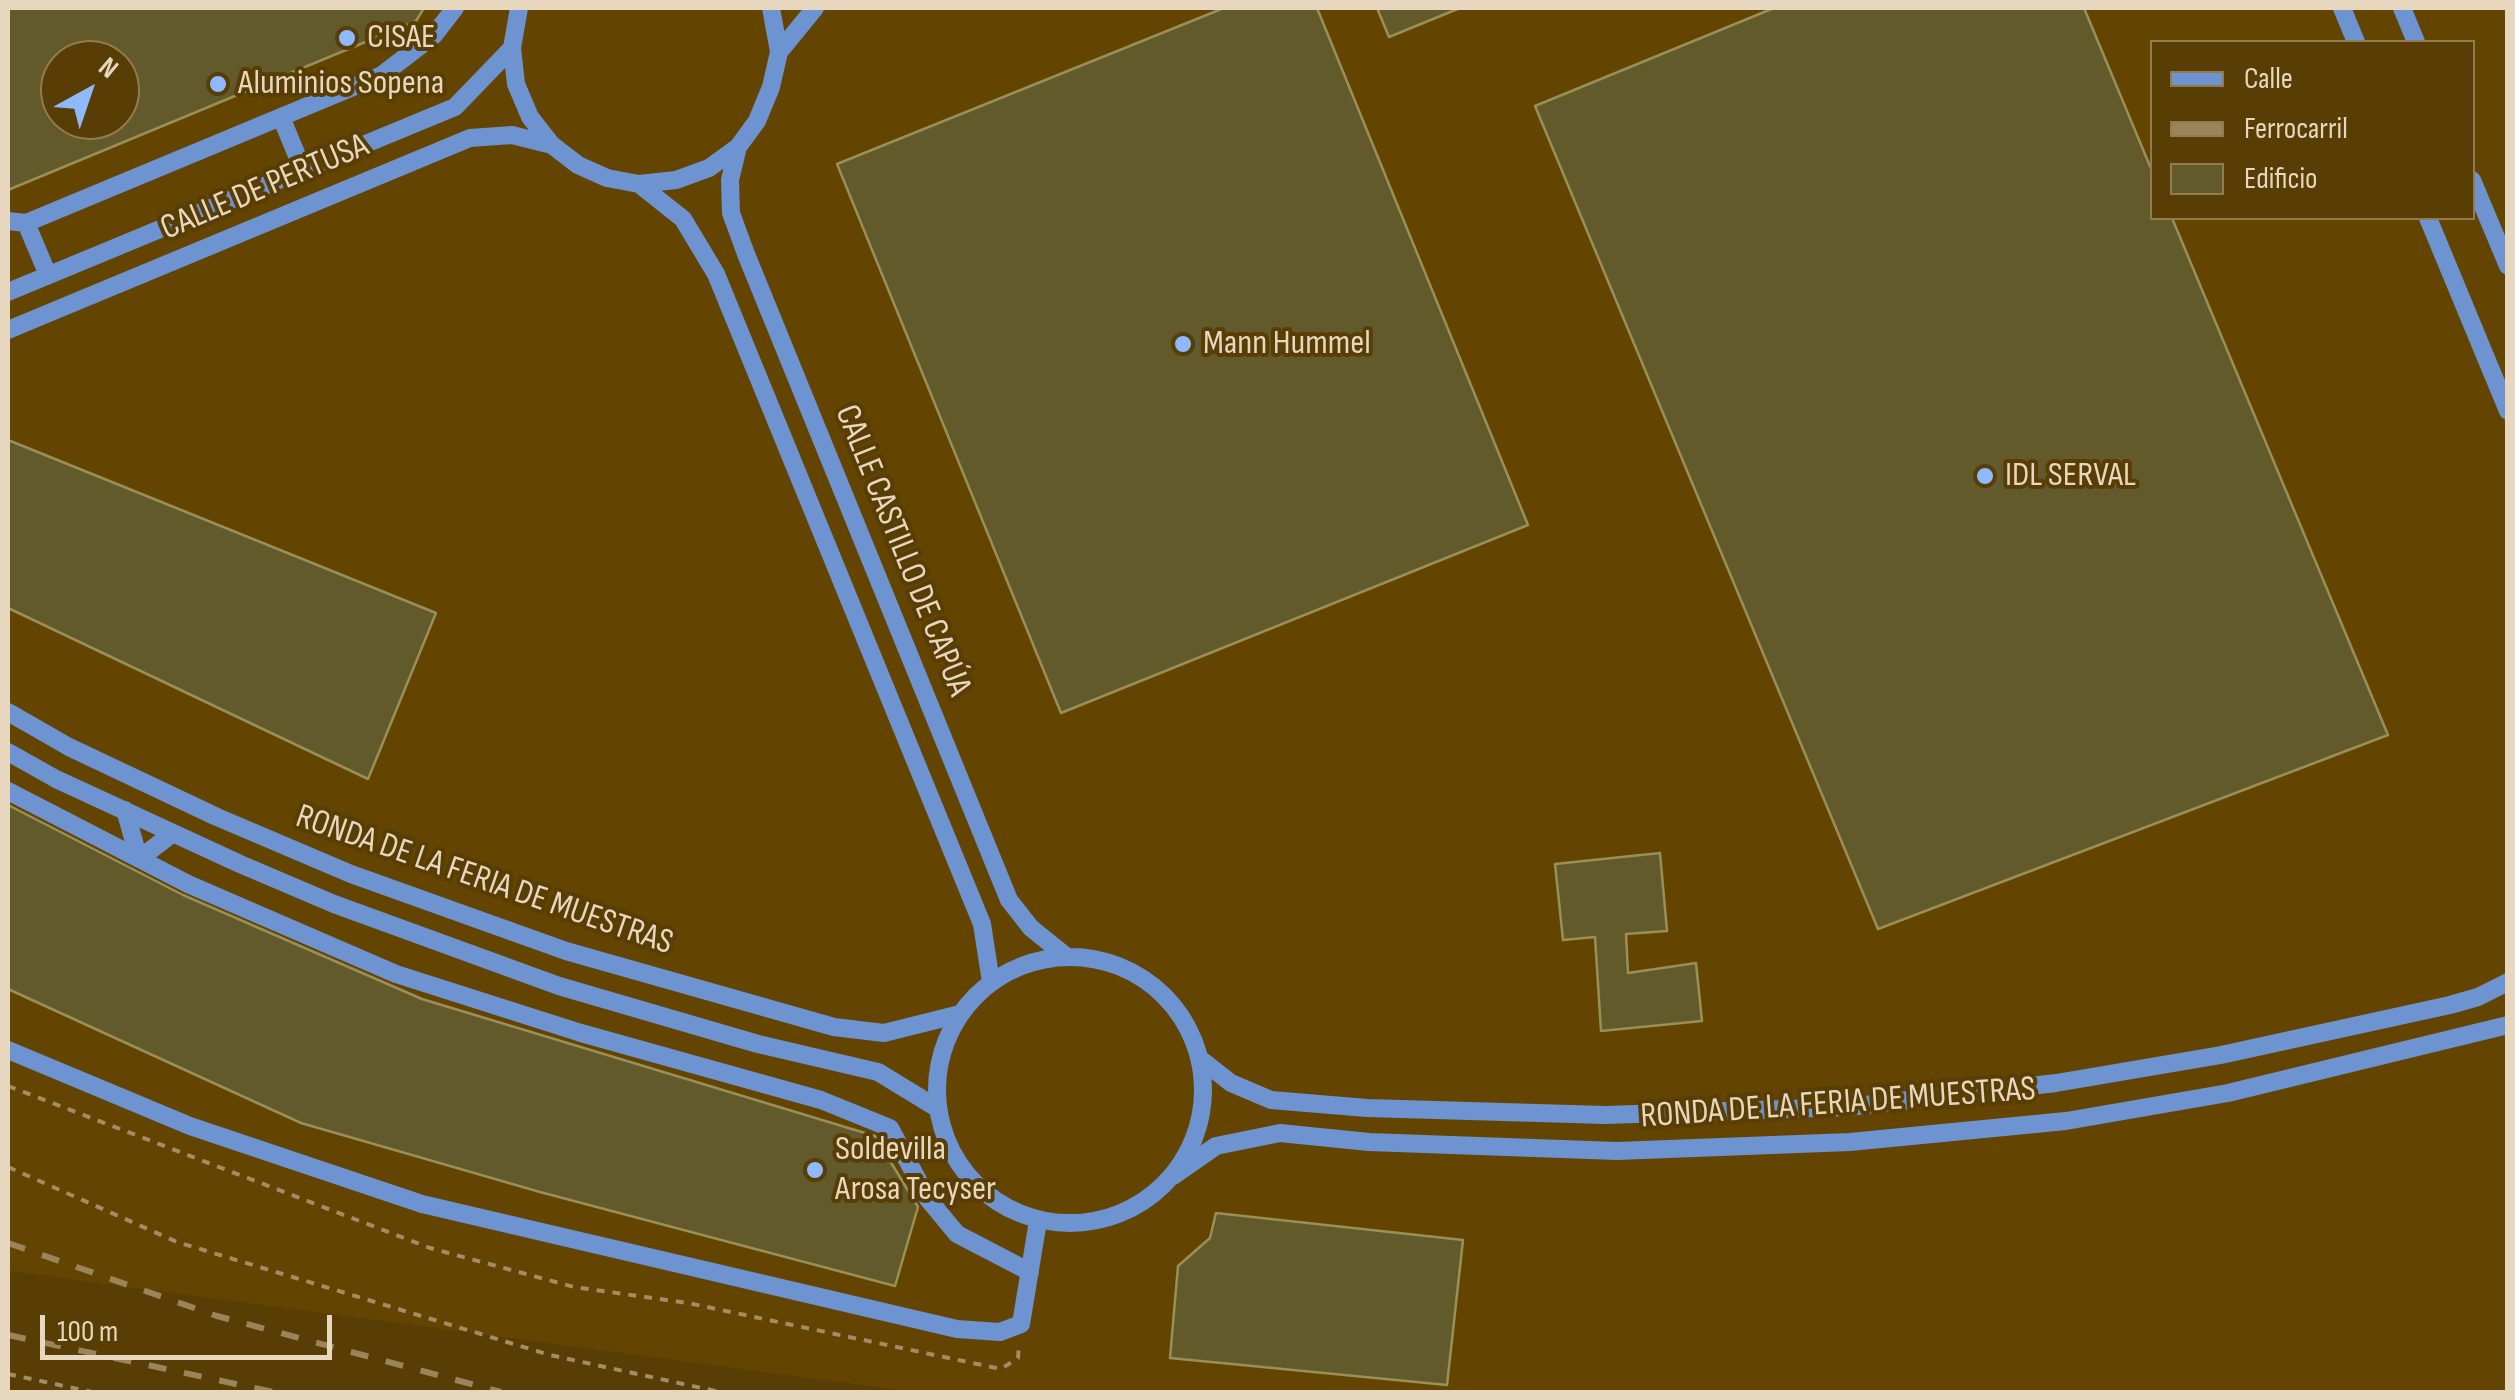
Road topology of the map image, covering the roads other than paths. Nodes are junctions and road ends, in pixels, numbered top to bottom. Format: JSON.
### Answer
{"nodes":[{"id":1,"x":455,"y":8,"type":"edge"},
{"id":2,"x":519,"y":8,"type":"edge"},
{"id":3,"x":771,"y":8,"type":"edge"},
{"id":4,"x":815,"y":8,"type":"edge"},
{"id":5,"x":2342,"y":8,"type":"edge"},
{"id":6,"x":2402,"y":8,"type":"edge"},
{"id":7,"x":2355,"y":40,"type":"edge"},
{"id":8,"x":2415,"y":40,"type":"edge"},
{"id":9,"x":512,"y":48,"type":"junction"},
{"id":10,"x":779,"y":52,"type":"junction"},
{"id":11,"x":281,"y":117,"type":"junction"},
{"id":12,"x":552,"y":145,"type":"junction"},
{"id":13,"x":738,"y":147,"type":"junction"},
{"id":14,"x":303,"y":170,"type":"junction"},
{"id":15,"x":640,"y":184,"type":"junction"},
{"id":16,"x":2475,"y":187,"type":"edge"},
{"id":17,"x":2429,"y":220,"type":"edge"},
{"id":18,"x":16,"y":222,"type":"edge"},
{"id":19,"x":2508,"y":266,"type":"edge"},
{"id":20,"x":48,"y":275,"type":"junction"},
{"id":21,"x":8,"y":292,"type":"edge"},
{"id":22,"x":8,"y":330,"type":"edge"},
{"id":23,"x":2508,"y":411,"type":"edge"},
{"id":24,"x":8,"y":712,"type":"edge"},
{"id":25,"x":8,"y":752,"type":"edge"},
{"id":26,"x":8,"y":791,"type":"edge"},
{"id":27,"x":124,"y":810,"type":"junction"},
{"id":28,"x":173,"y":833,"type":"junction"},
{"id":29,"x":140,"y":858,"type":"junction"},
{"id":30,"x":1067,"y":957,"type":"junction"},
{"id":31,"x":991,"y":982,"type":"junction"},
{"id":32,"x":2508,"y":982,"type":"edge"},
{"id":33,"x":960,"y":1014,"type":"junction"},
{"id":34,"x":2508,"y":1025,"type":"edge"},
{"id":35,"x":8,"y":1050,"type":"edge"},
{"id":36,"x":1199,"y":1058,"type":"junction"},
{"id":37,"x":937,"y":1108,"type":"junction"},
{"id":38,"x":1173,"y":1176,"type":"junction"},
{"id":39,"x":1038,"y":1221,"type":"junction"},
{"id":40,"x":1030,"y":1272,"type":"junction"}],
"edges":[{"from":1,"to":11,"type":"street"},
{"from":2,"to":9,"type":"street"},
{"from":3,"to":10,"type":"street"},
{"from":4,"to":10,"type":"street"},
{"from":5,"to":7,"type":"street"},
{"from":6,"to":8,"type":"street"},
{"from":9,"to":12,"type":"street"},
{"from":9,"to":14,"type":"street","name":"CALLE DE PERTUSA"},
{"from":10,"to":13,"type":"street"},
{"from":11,"to":14,"type":"street"},
{"from":11,"to":18,"type":"street"},
{"from":12,"to":15,"type":"street"},
{"from":12,"to":22,"type":"street","name":"CALLE DE PERTUSA"},
{"from":13,"to":15,"type":"street"},
{"from":13,"to":30,"type":"street","name":"CALLE CASTILLO DE CAPÚA"},
{"from":14,"to":20,"type":"street","name":"CALLE DE PERTUSA"},
{"from":15,"to":31,"type":"street","name":"CALLE CASTILLO DE CAPÚA"},
{"from":16,"to":19,"type":"street"},
{"from":17,"to":23,"type":"street"},
{"from":18,"to":20,"type":"street"},
{"from":20,"to":21,"type":"street","name":"CALLE DE PERTUSA"},
{"from":24,"to":33,"type":"street","name":"RONDA DE LA FERIA DE MUESTRAS"},
{"from":25,"to":27,"type":"street","name":"RONDA DE LA FERIA DE MUESTRAS"},
{"from":26,"to":29,"type":"street"},
{"from":27,"to":28,"type":"street","name":"RONDA DE LA FERIA DE MUESTRAS"},
{"from":27,"to":29,"type":"street"},
{"from":28,"to":29,"type":"street"},
{"from":28,"to":37,"type":"street","name":"RONDA DE LA FERIA DE MUESTRAS"},
{"from":29,"to":40,"type":"street"},
{"from":30,"to":31,"type":"street","name":"RONDA DE LA FERIA DE MUESTRAS"},
{"from":30,"to":36,"type":"street","name":"RONDA DE LA FERIA DE MUESTRAS"},
{"from":31,"to":33,"type":"street","name":"RONDA DE LA FERIA DE MUESTRAS"},
{"from":32,"to":36,"type":"street","name":"RONDA DE LA FERIA DE MUESTRAS"},
{"from":33,"to":37,"type":"street","name":"RONDA DE LA FERIA DE MUESTRAS"},
{"from":34,"to":38,"type":"street","name":"RONDA DE LA FERIA DE MUESTRAS"},
{"from":35,"to":40,"type":"street"},
{"from":36,"to":38,"type":"street","name":"RONDA DE LA FERIA DE MUESTRAS"},
{"from":37,"to":39,"type":"street","name":"RONDA DE LA FERIA DE MUESTRAS"},
{"from":38,"to":39,"type":"street","name":"RONDA DE LA FERIA DE MUESTRAS"},
{"from":39,"to":40,"type":"street"}]}
